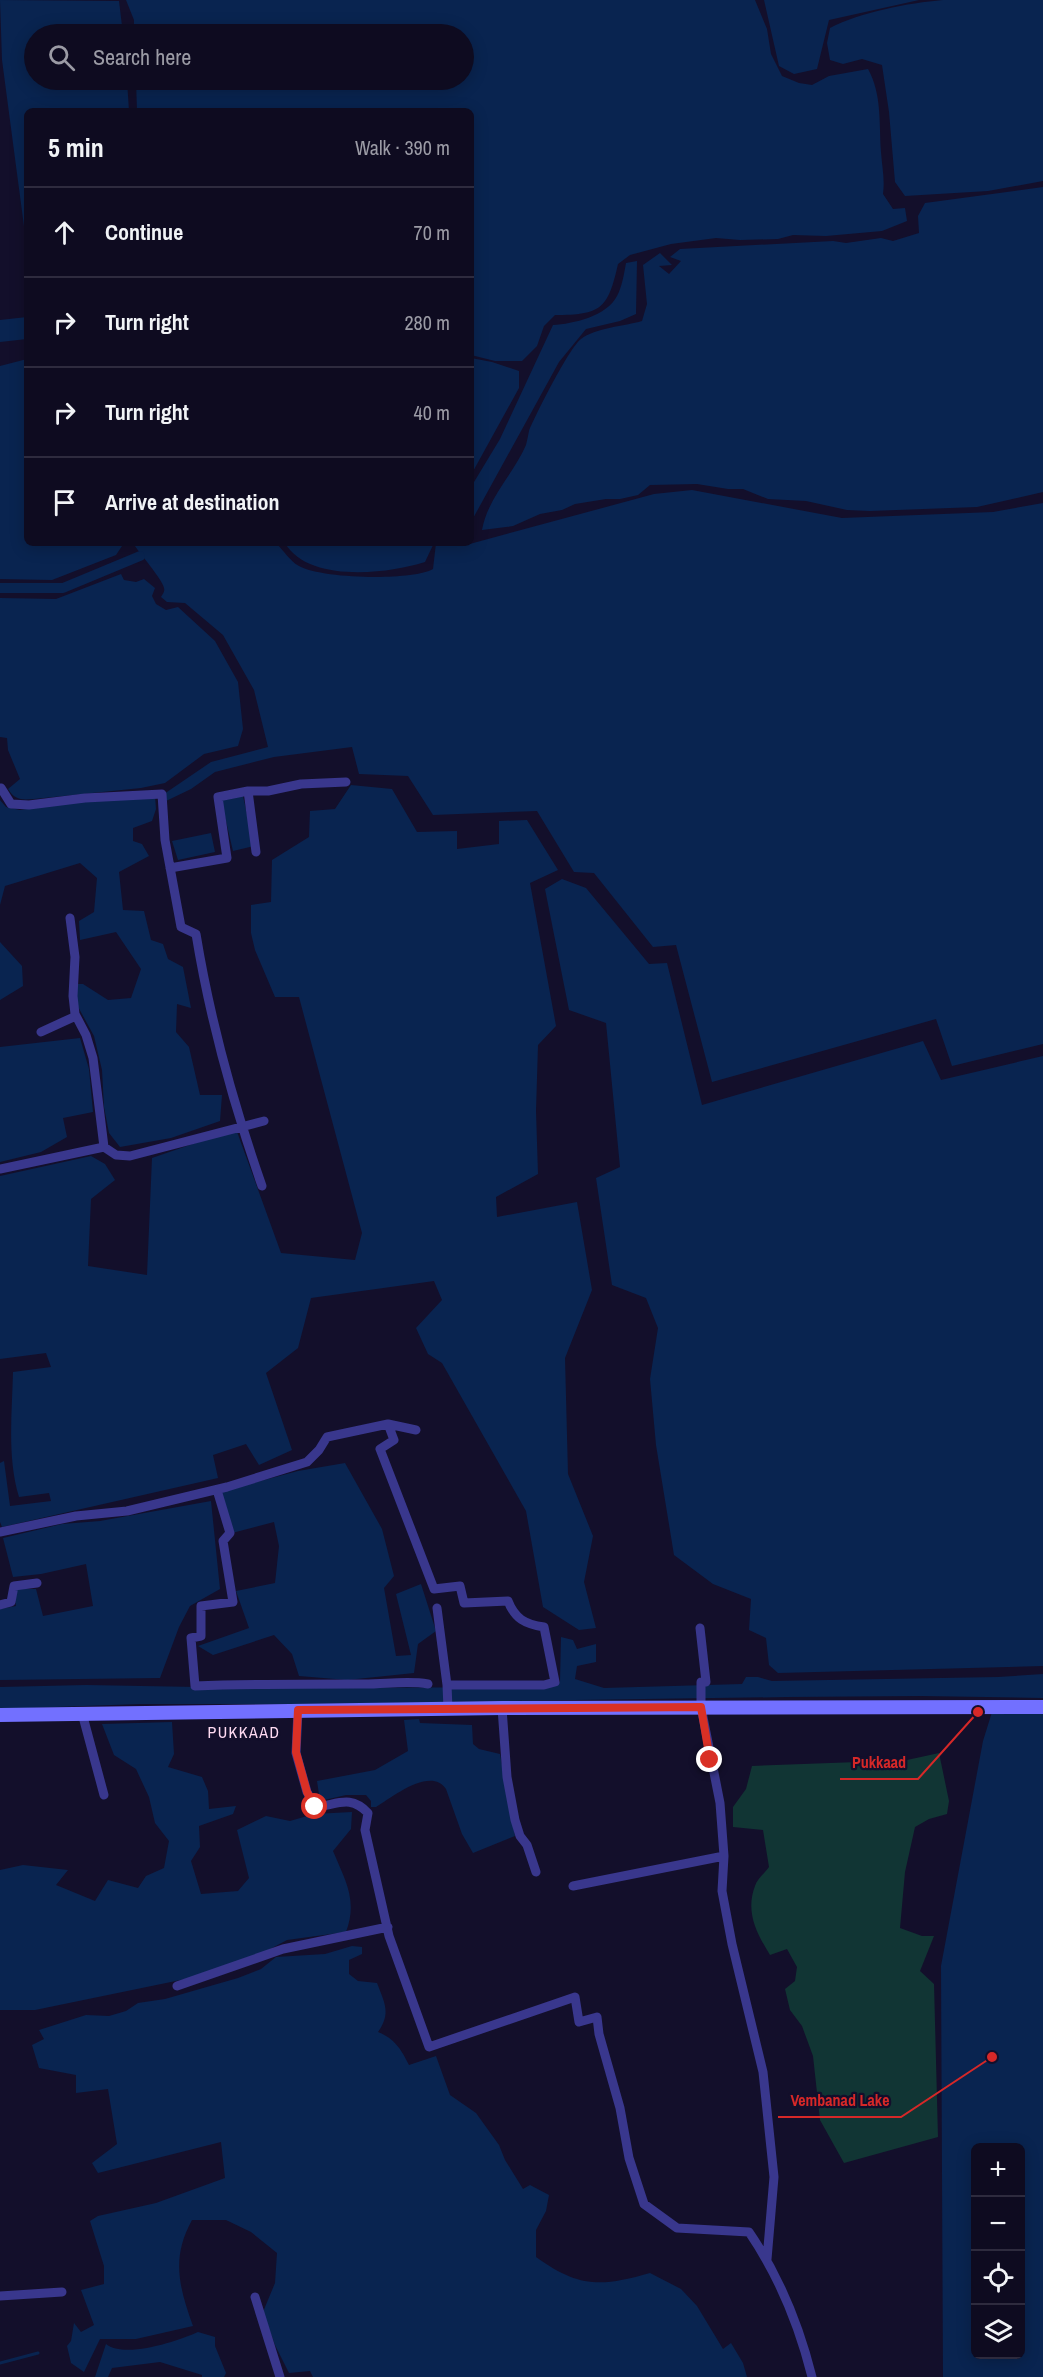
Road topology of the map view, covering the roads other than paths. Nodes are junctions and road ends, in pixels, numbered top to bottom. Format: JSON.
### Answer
{"nodes":[{"id":1,"x":346,"y":782,"type":"dead end"},
{"id":2,"x":1,"y":788,"type":"edge"},
{"id":3,"x":248,"y":791,"type":"junction"},
{"id":4,"x":256,"y":852,"type":"dead end"},
{"id":5,"x":170,"y":868,"type":"junction"},
{"id":6,"x":70,"y":918,"type":"dead end"},
{"id":7,"x":76,"y":1016,"type":"junction"},
{"id":8,"x":41,"y":1032,"type":"dead end"},
{"id":9,"x":264,"y":1121,"type":"dead end"},
{"id":10,"x":242,"y":1127,"type":"junction"},
{"id":11,"x":104,"y":1148,"type":"junction"},
{"id":12,"x":0,"y":1168,"type":"edge"},
{"id":13,"x":262,"y":1186,"type":"dead end"},
{"id":14,"x":388,"y":1424,"type":"junction"},
{"id":15,"x":416,"y":1430,"type":"dead end"},
{"id":16,"x":217,"y":1490,"type":"junction"},
{"id":17,"x":0,"y":1532,"type":"edge"},
{"id":18,"x":37,"y":1583,"type":"dead end"},
{"id":19,"x":0,"y":1605,"type":"edge"},
{"id":20,"x":436,"y":1608,"type":"dead end"},
{"id":21,"x":700,"y":1628,"type":"dead end"},
{"id":22,"x":428,"y":1684,"type":"dead end"},
{"id":23,"x":447,"y":1685,"type":"junction"},
{"id":24,"x":701,"y":1707,"type":"junction"},
{"id":25,"x":1042,"y":1707,"type":"edge"},
{"id":26,"x":502,"y":1708,"type":"junction"},
{"id":27,"x":448,"y":1709,"type":"junction"},
{"id":28,"x":298,"y":1710,"type":"junction"},
{"id":29,"x":82,"y":1713,"type":"junction"},
{"id":30,"x":0,"y":1715,"type":"edge"},
{"id":31,"x":104,"y":1795,"type":"dead end"},
{"id":32,"x":724,"y":1856,"type":"junction"},
{"id":33,"x":536,"y":1872,"type":"dead end"},
{"id":34,"x":573,"y":1887,"type":"dead end"},
{"id":35,"x":388,"y":1927,"type":"junction"},
{"id":36,"x":177,"y":1986,"type":"dead end"},
{"id":37,"x":767,"y":2259,"type":"junction"},
{"id":38,"x":62,"y":2292,"type":"dead end"},
{"id":39,"x":0,"y":2296,"type":"edge"},
{"id":40,"x":255,"y":2296,"type":"dead end"},
{"id":41,"x":0,"y":2306,"type":"edge"},
{"id":42,"x":280,"y":2377,"type":"edge"},
{"id":43,"x":812,"y":2377,"type":"edge"}],
"edges":[{"from":1,"to":3,"type":"street"},
{"from":2,"to":5,"type":"street"},
{"from":3,"to":4,"type":"street"},
{"from":3,"to":5,"type":"street"},
{"from":5,"to":10,"type":"street"},
{"from":6,"to":7,"type":"street"},
{"from":7,"to":8,"type":"street"},
{"from":7,"to":11,"type":"street"},
{"from":9,"to":10,"type":"street"},
{"from":10,"to":11,"type":"street"},
{"from":10,"to":13,"type":"street"},
{"from":11,"to":12,"type":"street"},
{"from":14,"to":15,"type":"street"},
{"from":14,"to":16,"type":"street"},
{"from":14,"to":23,"type":"street"},
{"from":16,"to":17,"type":"street"},
{"from":16,"to":22,"type":"street"},
{"from":18,"to":19,"type":"street"},
{"from":20,"to":23,"type":"street"},
{"from":21,"to":24,"type":"street"},
{"from":23,"to":27,"type":"street"},
{"from":24,"to":25,"type":"street"},
{"from":24,"to":26,"type":"street"},
{"from":24,"to":32,"type":"street"},
{"from":26,"to":27,"type":"street"},
{"from":26,"to":33,"type":"street"},
{"from":27,"to":28,"type":"street"},
{"from":28,"to":29,"type":"street"},
{"from":28,"to":35,"type":"street"},
{"from":29,"to":30,"type":"street"},
{"from":29,"to":31,"type":"street"},
{"from":32,"to":34,"type":"street"},
{"from":32,"to":37,"type":"street"},
{"from":35,"to":36,"type":"street"},
{"from":35,"to":37,"type":"street"},
{"from":37,"to":43,"type":"street"},
{"from":38,"to":39,"type":"street"},
{"from":39,"to":41,"type":"street"},
{"from":40,"to":42,"type":"street"}]}
